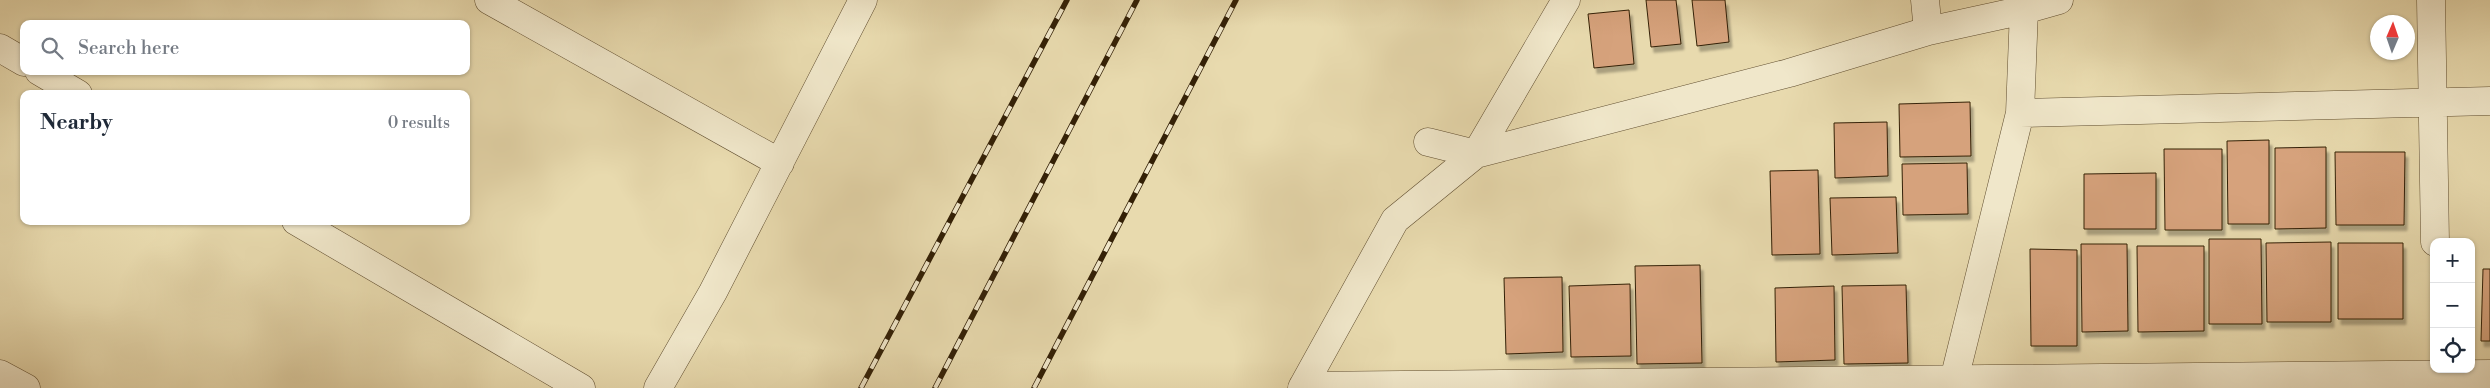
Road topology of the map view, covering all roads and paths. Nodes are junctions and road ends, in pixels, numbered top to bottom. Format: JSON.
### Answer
{"nodes":[{"id":1,"x":489,"y":0,"type":"edge"},
{"id":2,"x":863,"y":0,"type":"edge"},
{"id":3,"x":1566,"y":0,"type":"edge"},
{"id":4,"x":1925,"y":0,"type":"edge"},
{"id":5,"x":2059,"y":0,"type":"edge"},
{"id":6,"x":2431,"y":0,"type":"edge"},
{"id":7,"x":2024,"y":10,"type":"junction"},
{"id":8,"x":1928,"y":31,"type":"junction"},
{"id":9,"x":0,"y":48,"type":"edge"},
{"id":10,"x":20,"y":60,"type":"edge"},
{"id":11,"x":46,"y":75,"type":"edge"},
{"id":12,"x":71,"y":90,"type":"edge"},
{"id":13,"x":2433,"y":101,"type":"junction"},
{"id":14,"x":2490,"y":101,"type":"edge"},
{"id":15,"x":2020,"y":113,"type":"junction"},
{"id":16,"x":1428,"y":142,"type":"dead end"},
{"id":17,"x":1476,"y":154,"type":"junction"},
{"id":18,"x":780,"y":163,"type":"junction"},
{"id":19,"x":303,"y":225,"type":"edge"},
{"id":20,"x":2435,"y":238,"type":"edge"},
{"id":21,"x":0,"y":374,"type":"edge"},
{"id":22,"x":2490,"y":374,"type":"edge"},
{"id":23,"x":2437,"y":377,"type":"edge"},
{"id":24,"x":1954,"y":383,"type":"edge"},
{"id":25,"x":1302,"y":387,"type":"edge"},
{"id":26,"x":26,"y":388,"type":"edge"},
{"id":27,"x":581,"y":388,"type":"edge"},
{"id":28,"x":658,"y":388,"type":"edge"}],
"edges":[{"from":1,"to":18,"type":"street"},
{"from":2,"to":18,"type":"street"},
{"from":3,"to":17,"type":"street"},
{"from":4,"to":8,"type":"street"},
{"from":5,"to":7,"type":"street"},
{"from":6,"to":13,"type":"street"},
{"from":7,"to":8,"type":"street"},
{"from":7,"to":15,"type":"street"},
{"from":8,"to":17,"type":"street"},
{"from":9,"to":10,"type":"street"},
{"from":11,"to":12,"type":"street"},
{"from":13,"to":14,"type":"street"},
{"from":13,"to":15,"type":"street"},
{"from":13,"to":20,"type":"street"},
{"from":15,"to":24,"type":"street"},
{"from":16,"to":17,"type":"street"},
{"from":17,"to":25,"type":"street"},
{"from":18,"to":28,"type":"street"},
{"from":19,"to":27,"type":"street"},
{"from":21,"to":26,"type":"street"},
{"from":22,"to":23,"type":"street"},
{"from":23,"to":24,"type":"street"},
{"from":24,"to":25,"type":"street"}]}
